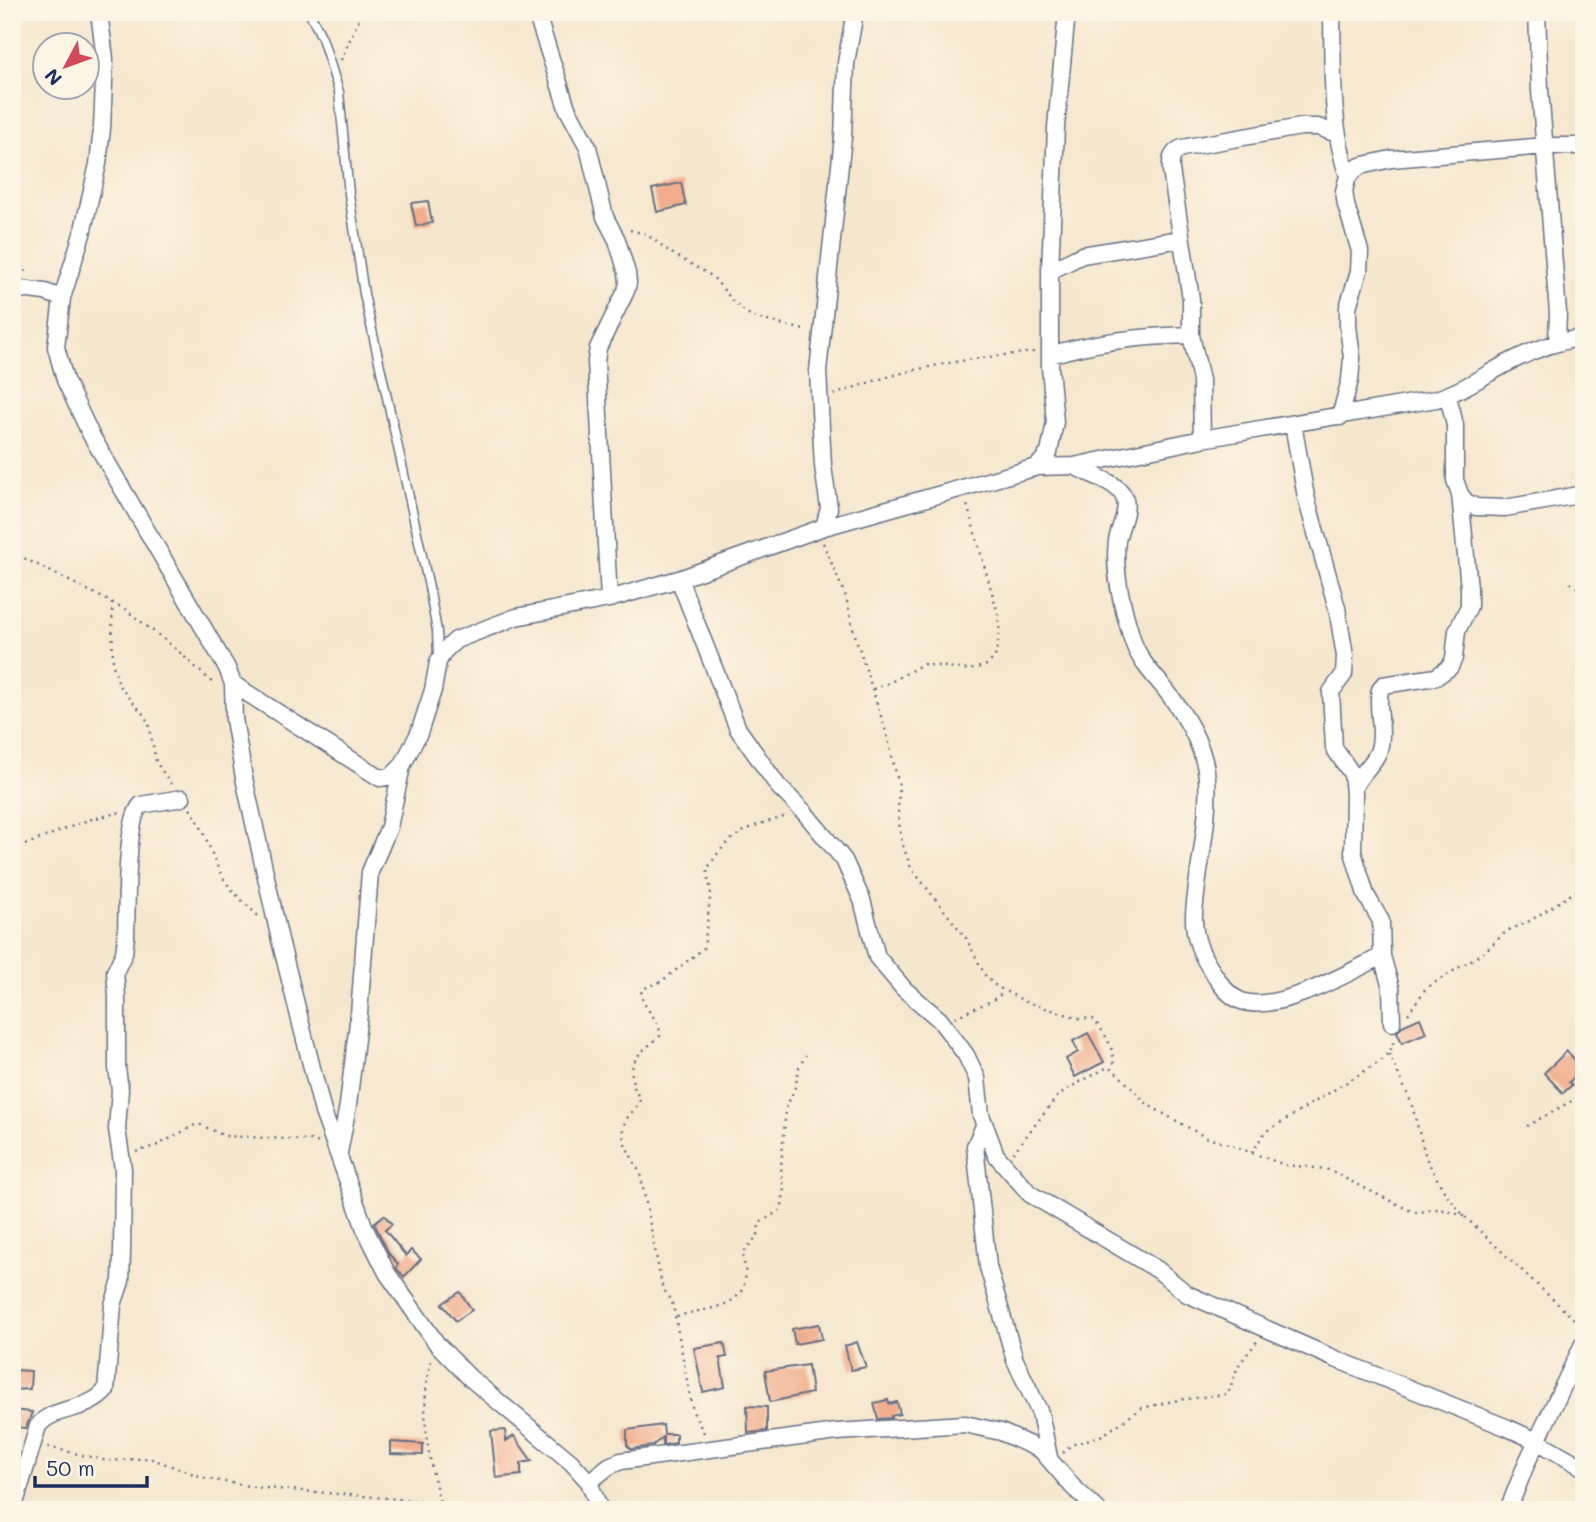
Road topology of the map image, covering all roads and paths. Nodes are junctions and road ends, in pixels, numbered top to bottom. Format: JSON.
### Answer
{"nodes":[{"id":1,"x":99,"y":12,"type":"edge"},
{"id":2,"x":309,"y":12,"type":"edge"},
{"id":3,"x":362,"y":12,"type":"edge"},
{"id":4,"x":536,"y":12,"type":"edge"},
{"id":5,"x":855,"y":12,"type":"edge"},
{"id":6,"x":1067,"y":12,"type":"edge"},
{"id":7,"x":1332,"y":12,"type":"edge"},
{"id":8,"x":1537,"y":12,"type":"edge"},
{"id":9,"x":334,"y":72,"type":"junction"},
{"id":10,"x":1337,"y":134,"type":"junction"},
{"id":11,"x":1545,"y":146,"type":"junction"},
{"id":12,"x":1584,"y":146,"type":"edge"},
{"id":13,"x":12,"y":168,"type":"edge"},
{"id":14,"x":1348,"y":176,"type":"junction"},
{"id":15,"x":12,"y":196,"type":"edge"},
{"id":16,"x":611,"y":227,"type":"junction"},
{"id":17,"x":1181,"y":239,"type":"junction"},
{"id":18,"x":12,"y":254,"type":"edge"},
{"id":19,"x":1049,"y":271,"type":"junction"},
{"id":20,"x":12,"y":288,"type":"edge"},
{"id":21,"x":29,"y":290,"type":"junction"},
{"id":22,"x":62,"y":298,"type":"junction"},
{"id":23,"x":821,"y":334,"type":"junction"},
{"id":24,"x":1191,"y":335,"type":"junction"},
{"id":25,"x":1584,"y":337,"type":"edge"},
{"id":26,"x":1557,"y":342,"type":"junction"},
{"id":27,"x":1050,"y":353,"type":"junction"},
{"id":28,"x":1448,"y":396,"type":"junction"},
{"id":29,"x":818,"y":402,"type":"junction"},
{"id":30,"x":1340,"y":417,"type":"junction"},
{"id":31,"x":1293,"y":424,"type":"junction"},
{"id":32,"x":1202,"y":439,"type":"junction"},
{"id":33,"x":1037,"y":467,"type":"junction"},
{"id":34,"x":1074,"y":467,"type":"junction"},
{"id":35,"x":963,"y":488,"type":"junction"},
{"id":36,"x":1460,"y":494,"type":"junction"},
{"id":37,"x":1584,"y":494,"type":"edge"},
{"id":38,"x":824,"y":527,"type":"junction"},
{"id":39,"x":12,"y":552,"type":"edge"},
{"id":40,"x":680,"y":579,"type":"junction"},
{"id":41,"x":1570,"y":583,"type":"dead end"},
{"id":42,"x":1584,"y":590,"type":"edge"},
{"id":43,"x":609,"y":599,"type":"junction"},
{"id":44,"x":112,"y":603,"type":"junction"},
{"id":45,"x":438,"y":662,"type":"junction"},
{"id":46,"x":215,"y":684,"type":"dead end"},
{"id":47,"x":233,"y":684,"type":"junction"},
{"id":48,"x":873,"y":689,"type":"junction"},
{"id":49,"x":402,"y":766,"type":"junction"},
{"id":50,"x":1354,"y":787,"type":"junction"},
{"id":51,"x":181,"y":798,"type":"junction"},
{"id":52,"x":138,"y":807,"type":"junction"},
{"id":53,"x":804,"y":812,"type":"junction"},
{"id":54,"x":12,"y":850,"type":"edge"},
{"id":55,"x":1584,"y":886,"type":"edge"},
{"id":56,"x":280,"y":940,"type":"junction"},
{"id":57,"x":1382,"y":956,"type":"junction"},
{"id":58,"x":1005,"y":992,"type":"junction"},
{"id":59,"x":940,"y":1020,"type":"junction"},
{"id":60,"x":1392,"y":1023,"type":"junction"},
{"id":61,"x":1389,"y":1054,"type":"junction"},
{"id":62,"x":806,"y":1055,"type":"dead end"},
{"id":63,"x":1112,"y":1068,"type":"junction"},
{"id":64,"x":1584,"y":1094,"type":"edge"},
{"id":65,"x":984,"y":1126,"type":"junction"},
{"id":66,"x":1527,"y":1126,"type":"dead end"},
{"id":67,"x":119,"y":1153,"type":"junction"},
{"id":68,"x":1252,"y":1153,"type":"junction"},
{"id":69,"x":338,"y":1154,"type":"junction"},
{"id":70,"x":1004,"y":1166,"type":"junction"},
{"id":71,"x":1464,"y":1216,"type":"junction"},
{"id":72,"x":677,"y":1317,"type":"junction"},
{"id":73,"x":1584,"y":1322,"type":"edge"},
{"id":74,"x":1265,"y":1328,"type":"junction"},
{"id":75,"x":1584,"y":1342,"type":"edge"},
{"id":76,"x":437,"y":1344,"type":"junction"},
{"id":77,"x":1537,"y":1441,"type":"junction"},
{"id":78,"x":33,"y":1444,"type":"junction"},
{"id":79,"x":709,"y":1449,"type":"junction"},
{"id":80,"x":1052,"y":1460,"type":"junction"},
{"id":81,"x":1584,"y":1468,"type":"edge"},
{"id":82,"x":589,"y":1482,"type":"junction"},
{"id":83,"x":340,"y":1494,"type":"junction"},
{"id":84,"x":13,"y":1510,"type":"edge"},
{"id":85,"x":339,"y":1510,"type":"edge"},
{"id":86,"x":442,"y":1510,"type":"edge"},
{"id":87,"x":600,"y":1510,"type":"edge"},
{"id":88,"x":1098,"y":1510,"type":"edge"},
{"id":89,"x":1508,"y":1510,"type":"edge"}],
"edges":[{"from":1,"to":22,"type":"street"},
{"from":2,"to":9,"type":"lane"},
{"from":3,"to":9,"type":"path"},
{"from":4,"to":16,"type":"street"},
{"from":5,"to":23,"type":"street"},
{"from":6,"to":19,"type":"street"},
{"from":7,"to":10,"type":"street"},
{"from":8,"to":11,"type":"street"},
{"from":9,"to":45,"type":"lane"},
{"from":10,"to":14,"type":"street"},
{"from":10,"to":17,"type":"street"},
{"from":11,"to":12,"type":"street"},
{"from":11,"to":14,"type":"street"},
{"from":11,"to":26,"type":"street"},
{"from":13,"to":15,"type":"path"},
{"from":14,"to":30,"type":"street"},
{"from":16,"to":23,"type":"path"},
{"from":16,"to":43,"type":"street"},
{"from":17,"to":19,"type":"street"},
{"from":17,"to":24,"type":"street"},
{"from":18,"to":21,"type":"path"},
{"from":19,"to":27,"type":"street"},
{"from":20,"to":21,"type":"street"},
{"from":21,"to":22,"type":"street"},
{"from":22,"to":47,"type":"street"},
{"from":23,"to":29,"type":"street"},
{"from":24,"to":27,"type":"street"},
{"from":24,"to":32,"type":"street"},
{"from":25,"to":26,"type":"street"},
{"from":26,"to":28,"type":"street"},
{"from":27,"to":29,"type":"path"},
{"from":27,"to":33,"type":"street"},
{"from":28,"to":30,"type":"street"},
{"from":28,"to":36,"type":"street"},
{"from":29,"to":38,"type":"street"},
{"from":30,"to":31,"type":"street"},
{"from":31,"to":32,"type":"street"},
{"from":31,"to":50,"type":"street"},
{"from":32,"to":34,"type":"street"},
{"from":33,"to":34,"type":"street"},
{"from":33,"to":35,"type":"street"},
{"from":34,"to":57,"type":"street"},
{"from":35,"to":38,"type":"street"},
{"from":35,"to":48,"type":"path"},
{"from":36,"to":37,"type":"street"},
{"from":36,"to":50,"type":"street"},
{"from":38,"to":40,"type":"street"},
{"from":38,"to":48,"type":"path"},
{"from":39,"to":44,"type":"path"},
{"from":40,"to":43,"type":"street"},
{"from":40,"to":53,"type":"street"},
{"from":41,"to":42,"type":"path"},
{"from":43,"to":45,"type":"street"},
{"from":44,"to":46,"type":"path"},
{"from":44,"to":51,"type":"path"},
{"from":45,"to":49,"type":"street"},
{"from":47,"to":49,"type":"street"},
{"from":47,"to":56,"type":"street"},
{"from":48,"to":58,"type":"path"},
{"from":49,"to":69,"type":"street"},
{"from":50,"to":57,"type":"street"},
{"from":51,"to":52,"type":"street"},
{"from":51,"to":56,"type":"path"},
{"from":52,"to":54,"type":"path"},
{"from":52,"to":67,"type":"street"},
{"from":53,"to":59,"type":"street"},
{"from":53,"to":72,"type":"path"},
{"from":55,"to":60,"type":"path"},
{"from":56,"to":69,"type":"street"},
{"from":57,"to":60,"type":"street"},
{"from":58,"to":59,"type":"path"},
{"from":58,"to":63,"type":"path"},
{"from":59,"to":65,"type":"street"},
{"from":60,"to":61,"type":"path"},
{"from":61,"to":68,"type":"path"},
{"from":61,"to":71,"type":"path"},
{"from":62,"to":72,"type":"path"},
{"from":63,"to":68,"type":"path"},
{"from":63,"to":70,"type":"path"},
{"from":64,"to":66,"type":"path"},
{"from":65,"to":70,"type":"street"},
{"from":65,"to":80,"type":"street"},
{"from":67,"to":69,"type":"path"},
{"from":67,"to":78,"type":"street"},
{"from":68,"to":71,"type":"path"},
{"from":69,"to":76,"type":"street"},
{"from":70,"to":74,"type":"street"},
{"from":71,"to":73,"type":"path"},
{"from":72,"to":79,"type":"path"},
{"from":74,"to":77,"type":"street"},
{"from":74,"to":80,"type":"path"},
{"from":75,"to":77,"type":"street"},
{"from":76,"to":82,"type":"street"},
{"from":76,"to":86,"type":"path"},
{"from":77,"to":81,"type":"street"},
{"from":77,"to":89,"type":"street"},
{"from":78,"to":83,"type":"path"},
{"from":78,"to":84,"type":"street"},
{"from":79,"to":80,"type":"street"},
{"from":79,"to":82,"type":"street"},
{"from":80,"to":88,"type":"street"},
{"from":82,"to":87,"type":"street"},
{"from":83,"to":85,"type":"path"},
{"from":83,"to":86,"type":"path"}]}
